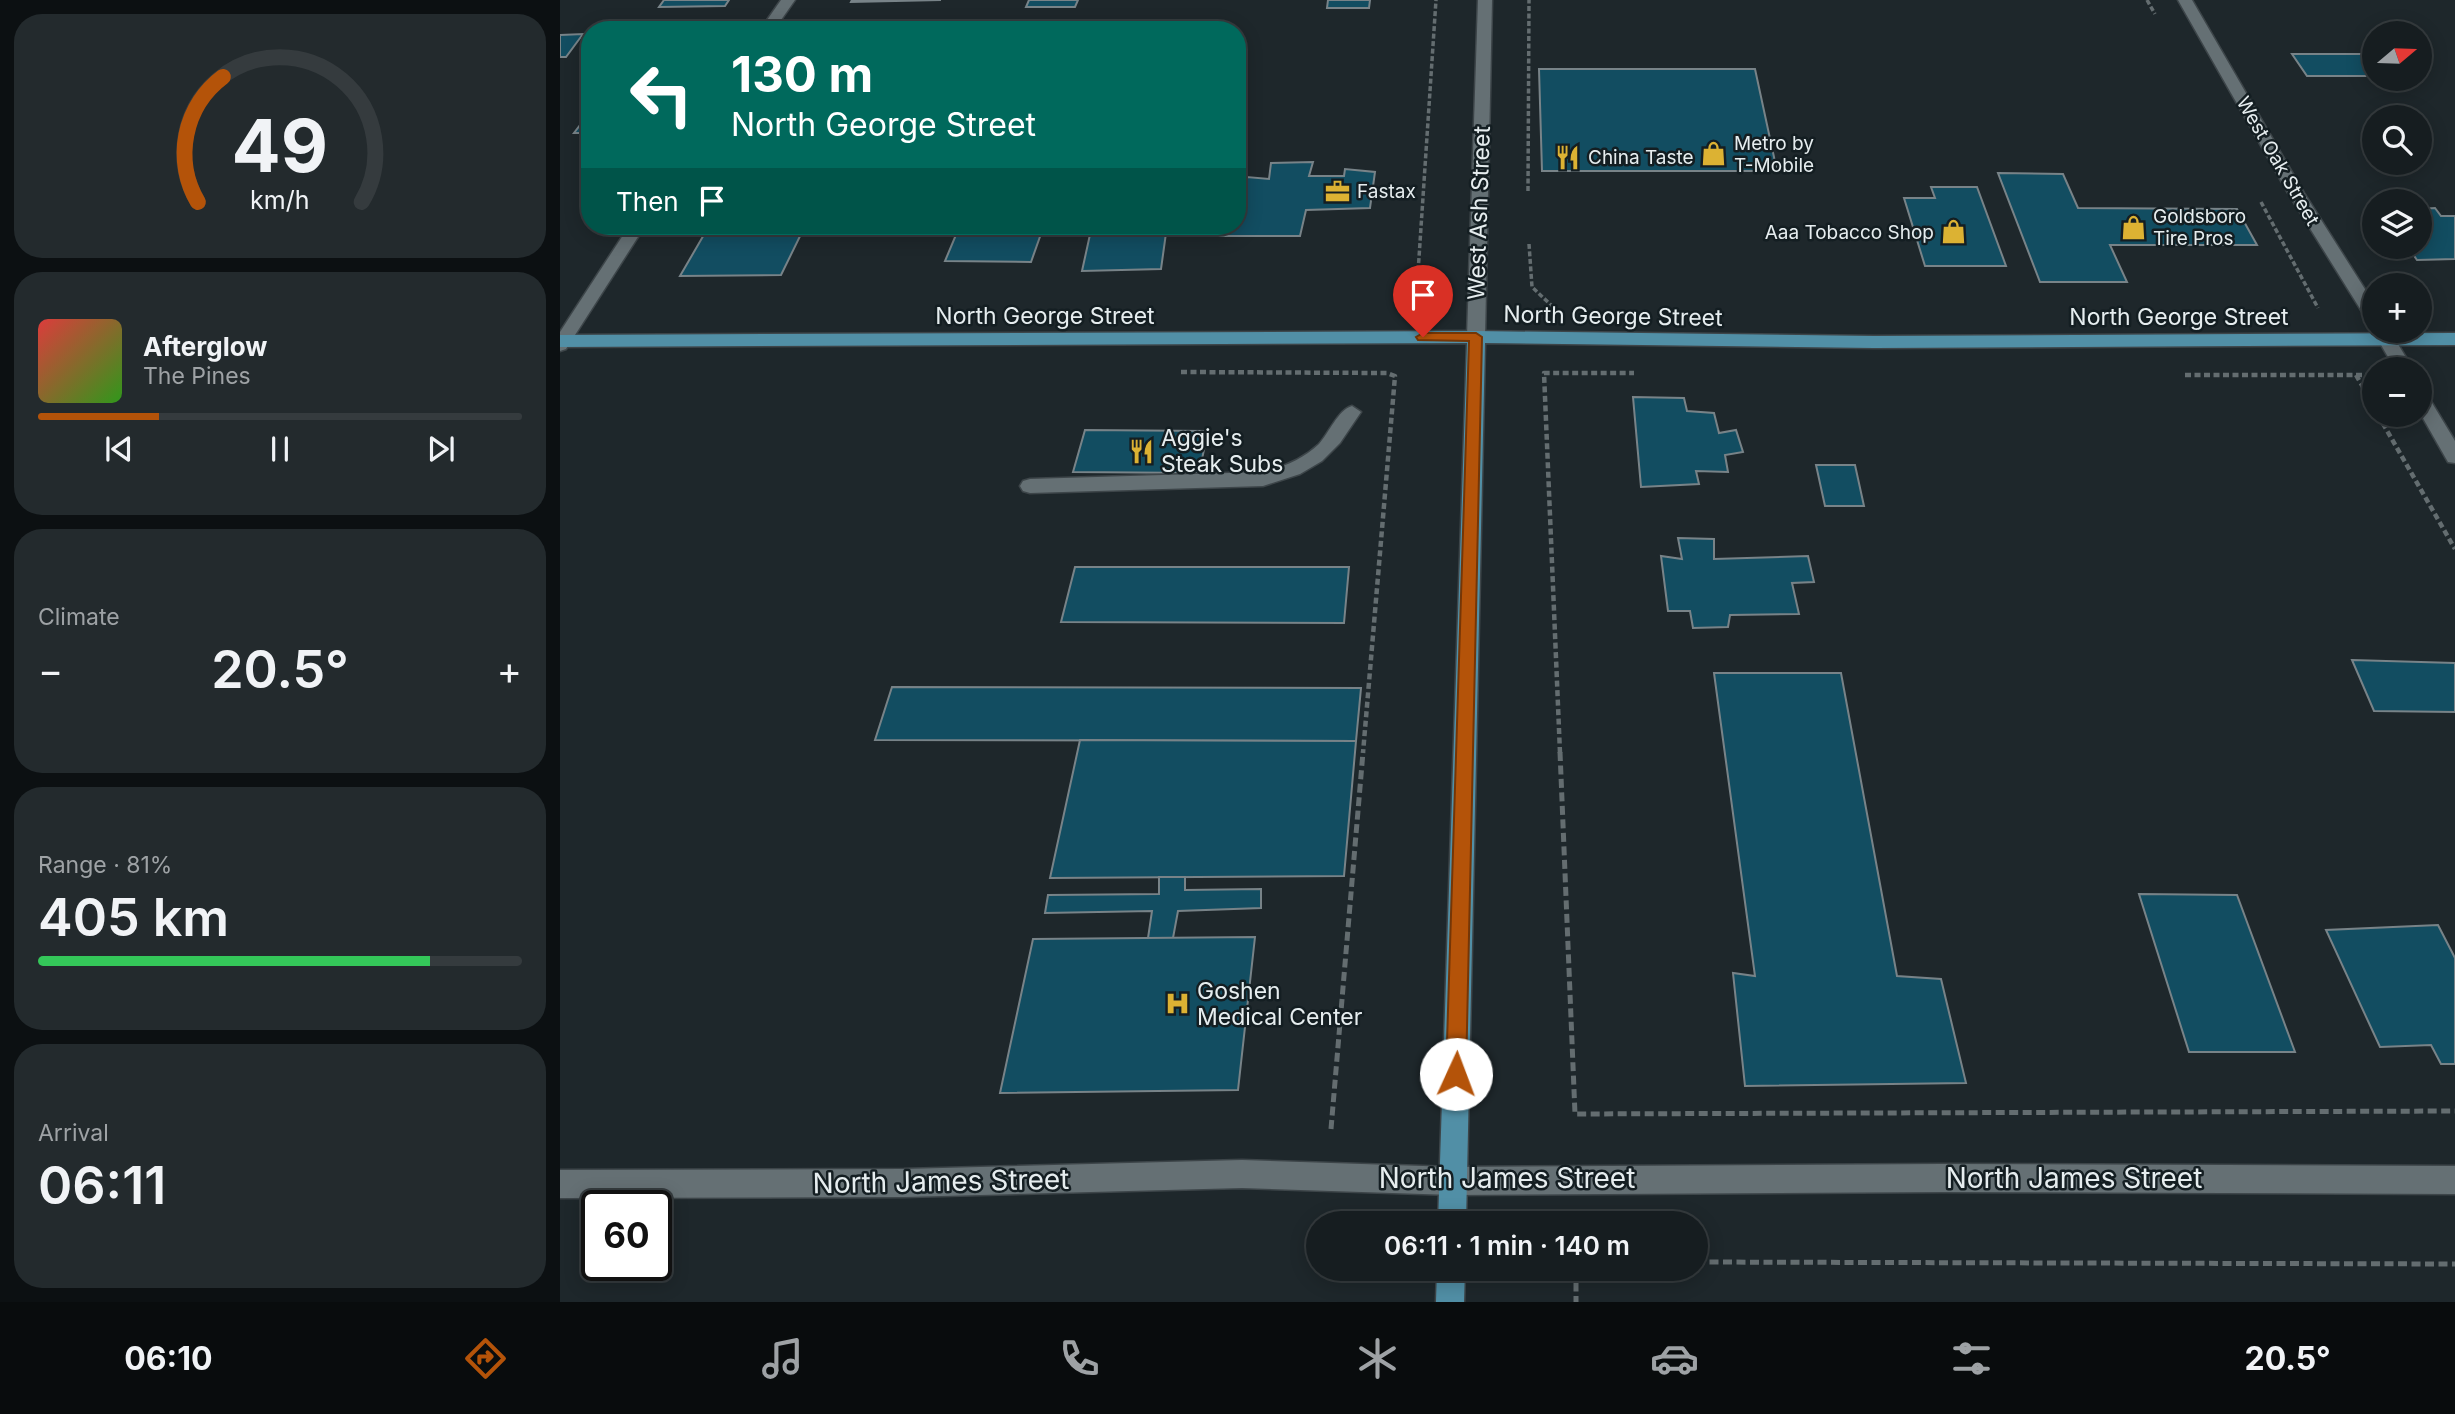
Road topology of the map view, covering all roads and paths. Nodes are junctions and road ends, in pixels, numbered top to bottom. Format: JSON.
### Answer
{"nodes":[{"id":1,"x":788,"y":0,"type":"edge"},
{"id":2,"x":1436,"y":0,"type":"edge"},
{"id":3,"x":1485,"y":0,"type":"edge"},
{"id":4,"x":1529,"y":0,"type":"edge"},
{"id":5,"x":2147,"y":0,"type":"edge"},
{"id":6,"x":2185,"y":0,"type":"edge"},
{"id":7,"x":773,"y":21,"type":"edge"},
{"id":8,"x":2160,"y":24,"type":"dead end"},
{"id":9,"x":1528,"y":191,"type":"dead end"},
{"id":10,"x":2257,"y":194,"type":"dead end"},
{"id":11,"x":632,"y":235,"type":"edge"},
{"id":12,"x":1529,"y":244,"type":"dead end"},
{"id":13,"x":2362,"y":298,"type":"edge"},
{"id":14,"x":1555,"y":307,"type":"dead end"},
{"id":15,"x":1394,"y":310,"type":"dead end"},
{"id":16,"x":2320,"y":312,"type":"dead end"},
{"id":17,"x":2362,"y":335,"type":"edge"},
{"id":18,"x":1476,"y":337,"type":"junction"},
{"id":19,"x":2432,"y":338,"type":"edge"},
{"id":20,"x":2455,"y":339,"type":"edge"},
{"id":21,"x":561,"y":342,"type":"edge"},
{"id":22,"x":2351,"y":365,"type":"dead end"},
{"id":23,"x":1545,"y":373,"type":"dead end"},
{"id":24,"x":1395,"y":376,"type":"dead end"},
{"id":25,"x":2362,"y":385,"type":"edge"},
{"id":26,"x":1352,"y":412,"type":"dead end"},
{"id":27,"x":2432,"y":418,"type":"edge"},
{"id":28,"x":2385,"y":427,"type":"edge"},
{"id":29,"x":2455,"y":457,"type":"edge"},
{"id":30,"x":1030,"y":486,"type":"dead end"},
{"id":31,"x":2455,"y":549,"type":"edge"},
{"id":32,"x":2455,"y":1111,"type":"edge"},
{"id":33,"x":1331,"y":1129,"type":"dead end"},
{"id":34,"x":2455,"y":1180,"type":"edge"},
{"id":35,"x":1453,"y":1181,"type":"junction"},
{"id":36,"x":560,"y":1184,"type":"edge"},
{"id":37,"x":1452,"y":1211,"type":"edge"},
{"id":38,"x":1708,"y":1262,"type":"edge"},
{"id":39,"x":2455,"y":1264,"type":"edge"},
{"id":40,"x":1451,"y":1281,"type":"edge"},
{"id":41,"x":1576,"y":1281,"type":"edge"},
{"id":42,"x":1450,"y":1302,"type":"edge"},
{"id":43,"x":1576,"y":1302,"type":"edge"}],
"edges":[{"from":1,"to":7,"type":"street"},
{"from":2,"to":15,"type":"path"},
{"from":3,"to":18,"type":"street","name":"West Ash Street"},
{"from":4,"to":9,"type":"path"},
{"from":5,"to":8,"type":"path"},
{"from":6,"to":13,"type":"street","name":"West Oak Street"},
{"from":10,"to":16,"type":"path"},
{"from":11,"to":21,"type":"street"},
{"from":12,"to":14,"type":"path"},
{"from":17,"to":18,"type":"main road","name":"North George Street"},
{"from":18,"to":21,"type":"main road","name":"North George Street"},
{"from":18,"to":35,"type":"main road","name":"West Ash Street"},
{"from":19,"to":20,"type":"main road","name":"North George Street"},
{"from":22,"to":25,"type":"path"},
{"from":23,"to":32,"type":"path"},
{"from":24,"to":33,"type":"path"},
{"from":26,"to":30,"type":"street"},
{"from":27,"to":29,"type":"street"},
{"from":28,"to":31,"type":"path"},
{"from":34,"to":35,"type":"street","name":"North James Street"},
{"from":35,"to":36,"type":"street","name":"North James Street"},
{"from":35,"to":37,"type":"main road","name":"West Ash Street"},
{"from":38,"to":39,"type":"path"},
{"from":40,"to":42,"type":"main road"},
{"from":41,"to":43,"type":"path"}]}
